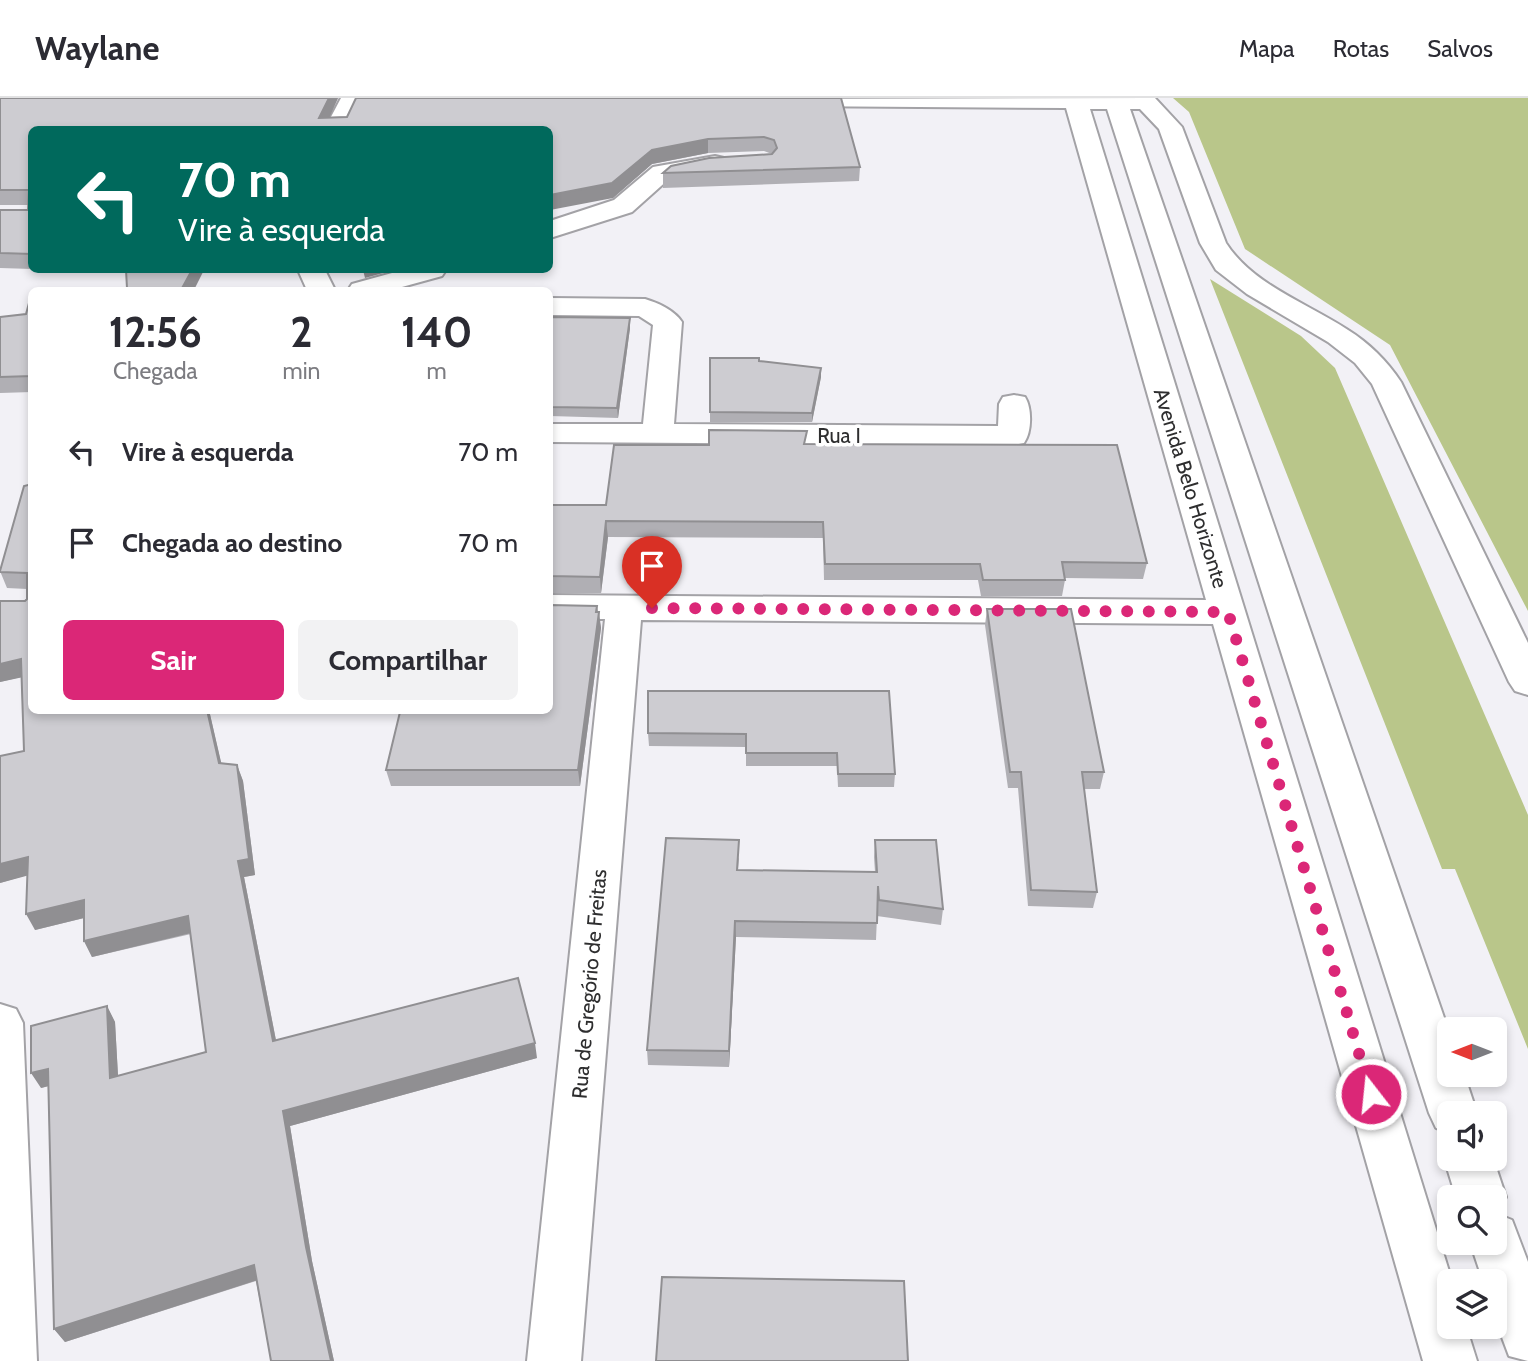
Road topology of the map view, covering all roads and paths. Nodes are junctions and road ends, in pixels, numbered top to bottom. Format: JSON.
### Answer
{"nodes":[{"id":1,"x":353,"y":98,"type":"edge"},
{"id":2,"x":765,"y":99,"type":"edge"},
{"id":3,"x":1076,"y":100,"type":"edge"},
{"id":4,"x":1116,"y":100,"type":"edge"},
{"id":5,"x":338,"y":126,"type":"edge"},
{"id":6,"x":736,"y":162,"type":"edge"},
{"id":7,"x":553,"y":229,"type":"edge"},
{"id":8,"x":422,"y":273,"type":"edge"},
{"id":9,"x":372,"y":287,"type":"edge"},
{"id":10,"x":553,"y":307,"type":"edge"},
{"id":11,"x":1014,"y":404,"type":"dead end"},
{"id":12,"x":553,"y":433,"type":"edge"},
{"id":13,"x":658,"y":435,"type":"junction"},
{"id":14,"x":553,"y":607,"type":"edge"},
{"id":15,"x":624,"y":607,"type":"junction"},
{"id":16,"x":1228,"y":612,"type":"junction"},
{"id":17,"x":1528,"y":682,"type":"edge"},
{"id":18,"x":0,"y":1023,"type":"edge"},
{"id":19,"x":1449,"y":1101,"type":"edge"},
{"id":20,"x":1500,"y":1255,"type":"edge"},
{"id":21,"x":1528,"y":1337,"type":"edge"},
{"id":22,"x":10,"y":1361,"type":"edge"},
{"id":23,"x":554,"y":1361,"type":"edge"},
{"id":24,"x":1450,"y":1361,"type":"edge"}],
"edges":[{"from":1,"to":5,"type":"street"},
{"from":2,"to":3,"type":"street"},
{"from":3,"to":4,"type":"street"},
{"from":3,"to":16,"type":"street","name":"Avenida Belo Horizonte"},
{"from":4,"to":17,"type":"street"},
{"from":4,"to":19,"type":"street"},
{"from":6,"to":7,"type":"street"},
{"from":8,"to":9,"type":"street"},
{"from":10,"to":13,"type":"street"},
{"from":11,"to":13,"type":"street","name":"Rua I"},
{"from":12,"to":13,"type":"street","name":"Rua I"},
{"from":14,"to":15,"type":"street"},
{"from":15,"to":16,"type":"street"},
{"from":15,"to":23,"type":"street","name":"Rua de Gregório de Freitas"},
{"from":16,"to":24,"type":"street","name":"Avenida Belo Horizonte"},
{"from":18,"to":22,"type":"street"},
{"from":20,"to":21,"type":"street"}]}
